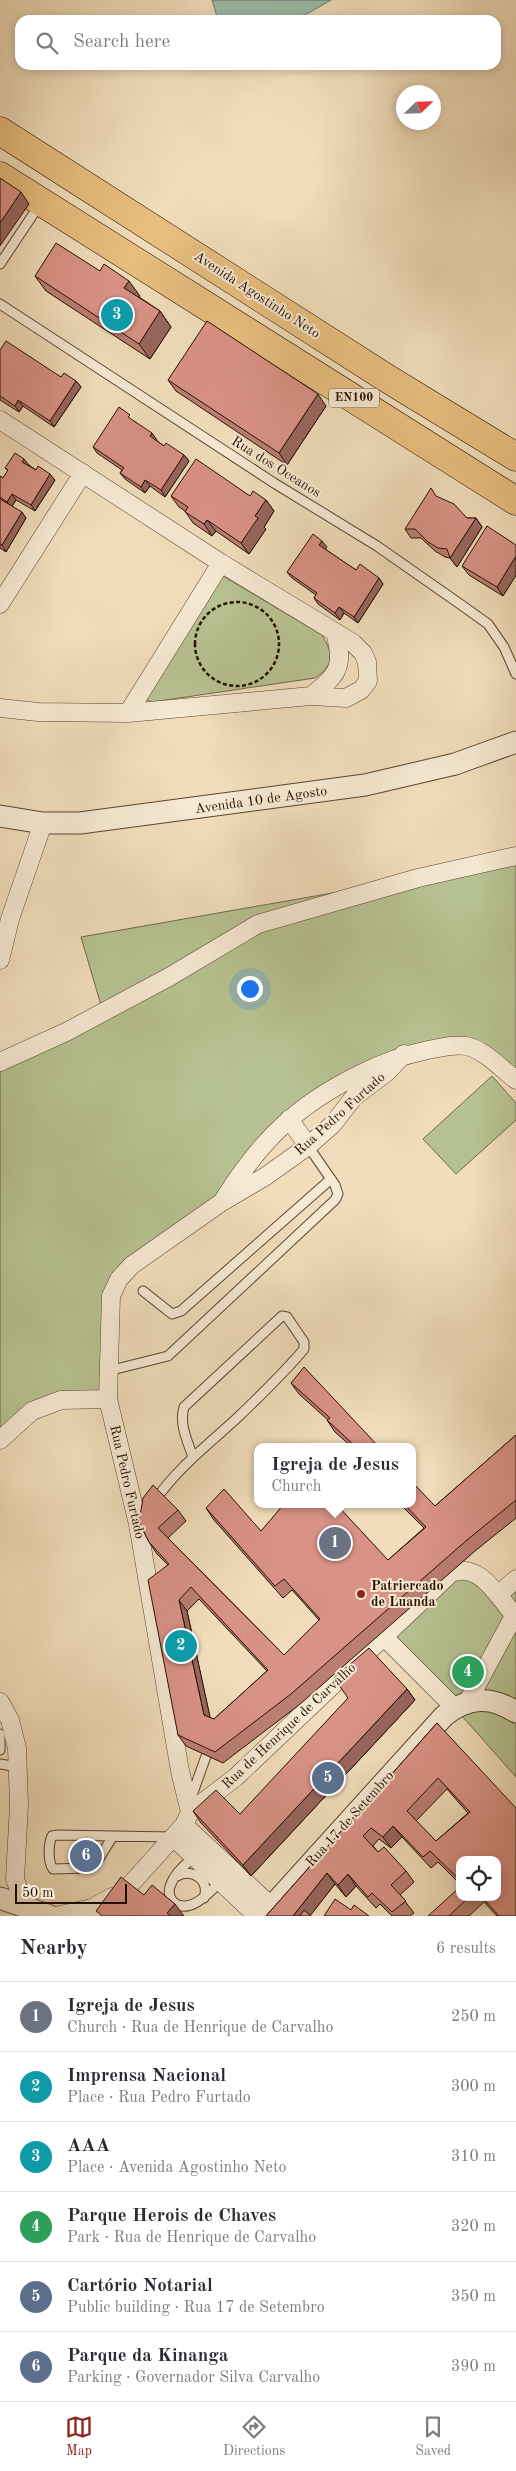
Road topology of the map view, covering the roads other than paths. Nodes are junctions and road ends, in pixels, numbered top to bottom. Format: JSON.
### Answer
{"nodes":[{"id":1,"x":0,"y":130,"type":"edge"},
{"id":2,"x":0,"y":176,"type":"edge"},
{"id":3,"x":41,"y":202,"type":"junction"},
{"id":4,"x":0,"y":264,"type":"edge"},
{"id":5,"x":0,"y":304,"type":"edge"},
{"id":6,"x":0,"y":420,"type":"edge"},
{"id":7,"x":516,"y":457,"type":"edge"},
{"id":8,"x":83,"y":473,"type":"junction"},
{"id":9,"x":516,"y":501,"type":"edge"},
{"id":10,"x":221,"y":563,"type":"junction"},
{"id":11,"x":0,"y":604,"type":"edge"},
{"id":12,"x":335,"y":634,"type":"junction"},
{"id":13,"x":516,"y":674,"type":"edge"},
{"id":14,"x":311,"y":696,"type":"junction"},
{"id":15,"x":0,"y":708,"type":"edge"},
{"id":16,"x":128,"y":713,"type":"junction"},
{"id":17,"x":516,"y":742,"type":"edge"},
{"id":18,"x":0,"y":816,"type":"edge"},
{"id":19,"x":43,"y":823,"type":"junction"},
{"id":20,"x":516,"y":856,"type":"edge"},
{"id":21,"x":5,"y":920,"type":"edge"},
{"id":22,"x":0,"y":960,"type":"edge"},
{"id":23,"x":404,"y":1054,"type":"junction"},
{"id":24,"x":0,"y":1062,"type":"edge"},
{"id":25,"x":516,"y":1080,"type":"edge"},
{"id":26,"x":322,"y":1095,"type":"junction"},
{"id":27,"x":342,"y":1112,"type":"junction"},
{"id":28,"x":289,"y":1119,"type":"junction"},
{"id":29,"x":308,"y":1146,"type":"junction"},
{"id":30,"x":331,"y":1179,"type":"junction"},
{"id":31,"x":222,"y":1202,"type":"junction"},
{"id":32,"x":143,"y":1291,"type":"dead end"},
{"id":33,"x":108,"y":1371,"type":"junction"},
{"id":34,"x":108,"y":1399,"type":"junction"},
{"id":35,"x":0,"y":1440,"type":"edge"},
{"id":36,"x":193,"y":1457,"type":"junction"},
{"id":37,"x":138,"y":1524,"type":"junction"},
{"id":38,"x":516,"y":1579,"type":"edge"},
{"id":39,"x":498,"y":1596,"type":"junction"},
{"id":40,"x":515,"y":1616,"type":"edge"},
{"id":41,"x":384,"y":1637,"type":"junction"},
{"id":42,"x":0,"y":1702,"type":"edge"},
{"id":43,"x":461,"y":1705,"type":"junction"},
{"id":44,"x":516,"y":1712,"type":"edge"},
{"id":45,"x":4,"y":1732,"type":"edge"},
{"id":46,"x":215,"y":1733,"type":"edge"},
{"id":47,"x":0,"y":1750,"type":"edge"},
{"id":48,"x":0,"y":1764,"type":"edge"},
{"id":49,"x":18,"y":1767,"type":"junction"},
{"id":50,"x":184,"y":1820,"type":"junction"},
{"id":51,"x":113,"y":1836,"type":"junction"},
{"id":52,"x":199,"y":1850,"type":"junction"},
{"id":53,"x":226,"y":1875,"type":"junction"},
{"id":54,"x":173,"y":1880,"type":"junction"},
{"id":55,"x":8,"y":1883,"type":"edge"},
{"id":56,"x":126,"y":1889,"type":"junction"},
{"id":57,"x":0,"y":1898,"type":"edge"},
{"id":58,"x":200,"y":1904,"type":"junction"},
{"id":59,"x":37,"y":1912,"type":"edge"},
{"id":60,"x":263,"y":1913,"type":"edge"},
{"id":61,"x":56,"y":1916,"type":"edge"},
{"id":62,"x":102,"y":1916,"type":"edge"}],
"edges":[{"from":1,"to":7,"type":"main road","name":"Avenida Agostinho Neto","number":"EN100"},
{"from":2,"to":3,"type":"main road","number":"EN100"},
{"from":3,"to":4,"type":"lane"},
{"from":3,"to":9,"type":"main road","number":"EN100"},
{"from":5,"to":13,"type":"lane","name":"Rua dos Oceanos"},
{"from":6,"to":8,"type":"street"},
{"from":8,"to":10,"type":"street"},
{"from":8,"to":11,"type":"street"},
{"from":10,"to":12,"type":"street"},
{"from":10,"to":16,"type":"street"},
{"from":12,"to":14,"type":"street"},
{"from":12,"to":14,"type":"street"},
{"from":14,"to":16,"type":"street"},
{"from":15,"to":16,"type":"street"},
{"from":17,"to":19,"type":"street","name":"Avenida 10 de Agosto"},
{"from":18,"to":19,"type":"street","name":"Avenida 10 de Agosto"},
{"from":19,"to":21,"type":"street"},
{"from":20,"to":24,"type":"street"},
{"from":21,"to":22,"type":"street"},
{"from":23,"to":25,"type":"street","name":"Rua Pedro Furtado"},
{"from":23,"to":26,"type":"street","name":"Rua Pedro Furtado"},
{"from":23,"to":27,"type":"street","name":"Rua Pedro Furtado"},
{"from":26,"to":27,"type":"street"},
{"from":26,"to":28,"type":"street","name":"Rua Pedro Furtado"},
{"from":27,"to":29,"type":"street","name":"Rua Pedro Furtado"},
{"from":28,"to":29,"type":"street"},
{"from":28,"to":31,"type":"street","name":"Rua Pedro Furtado"},
{"from":29,"to":30,"type":"lane"},
{"from":29,"to":31,"type":"street","name":"Rua Pedro Furtado"},
{"from":30,"to":32,"type":"lane"},
{"from":30,"to":33,"type":"lane"},
{"from":31,"to":33,"type":"street","name":"Rua Pedro Furtado"},
{"from":33,"to":34,"type":"street","name":"Rua Pedro Furtado"},
{"from":34,"to":35,"type":"street"},
{"from":34,"to":37,"type":"street","name":"Rua Pedro Furtado"},
{"from":36,"to":36,"type":"lane"},
{"from":36,"to":37,"type":"lane"},
{"from":37,"to":50,"type":"street","name":"Rua Pedro Furtado"},
{"from":38,"to":39,"type":"street"},
{"from":39,"to":40,"type":"street","name":"Rua de Henrique de Carvalho"},
{"from":39,"to":41,"type":"street","name":"Rua de Henrique de Carvalho"},
{"from":40,"to":43,"type":"street","name":"Rua de Henrique de Carvalho"},
{"from":41,"to":43,"type":"street"},
{"from":41,"to":50,"type":"street","name":"Rua de Henrique de Carvalho"},
{"from":42,"to":45,"type":"street"},
{"from":43,"to":44,"type":"street"},
{"from":43,"to":60,"type":"street","name":"Rua 17 de Setembro"},
{"from":45,"to":47,"type":"lane"},
{"from":45,"to":49,"type":"street"},
{"from":46,"to":50,"type":"lane"},
{"from":48,"to":49,"type":"lane"},
{"from":49,"to":55,"type":"street"},
{"from":50,"to":51,"type":"lane"},
{"from":50,"to":52,"type":"street"},
{"from":50,"to":56,"type":"street","name":"Rua de Henrique de Carvalho"},
{"from":51,"to":51,"type":"lane"},
{"from":52,"to":53,"type":"street"},
{"from":52,"to":54,"type":"lane"},
{"from":53,"to":58,"type":"lane"},
{"from":53,"to":60,"type":"street"},
{"from":54,"to":58,"type":"lane"},
{"from":54,"to":58,"type":"lane"},
{"from":55,"to":59,"type":"street"},
{"from":56,"to":61,"type":"street"},
{"from":56,"to":62,"type":"street","name":"Rua de Henrique de Carvalho"},
{"from":57,"to":59,"type":"street"}]}
